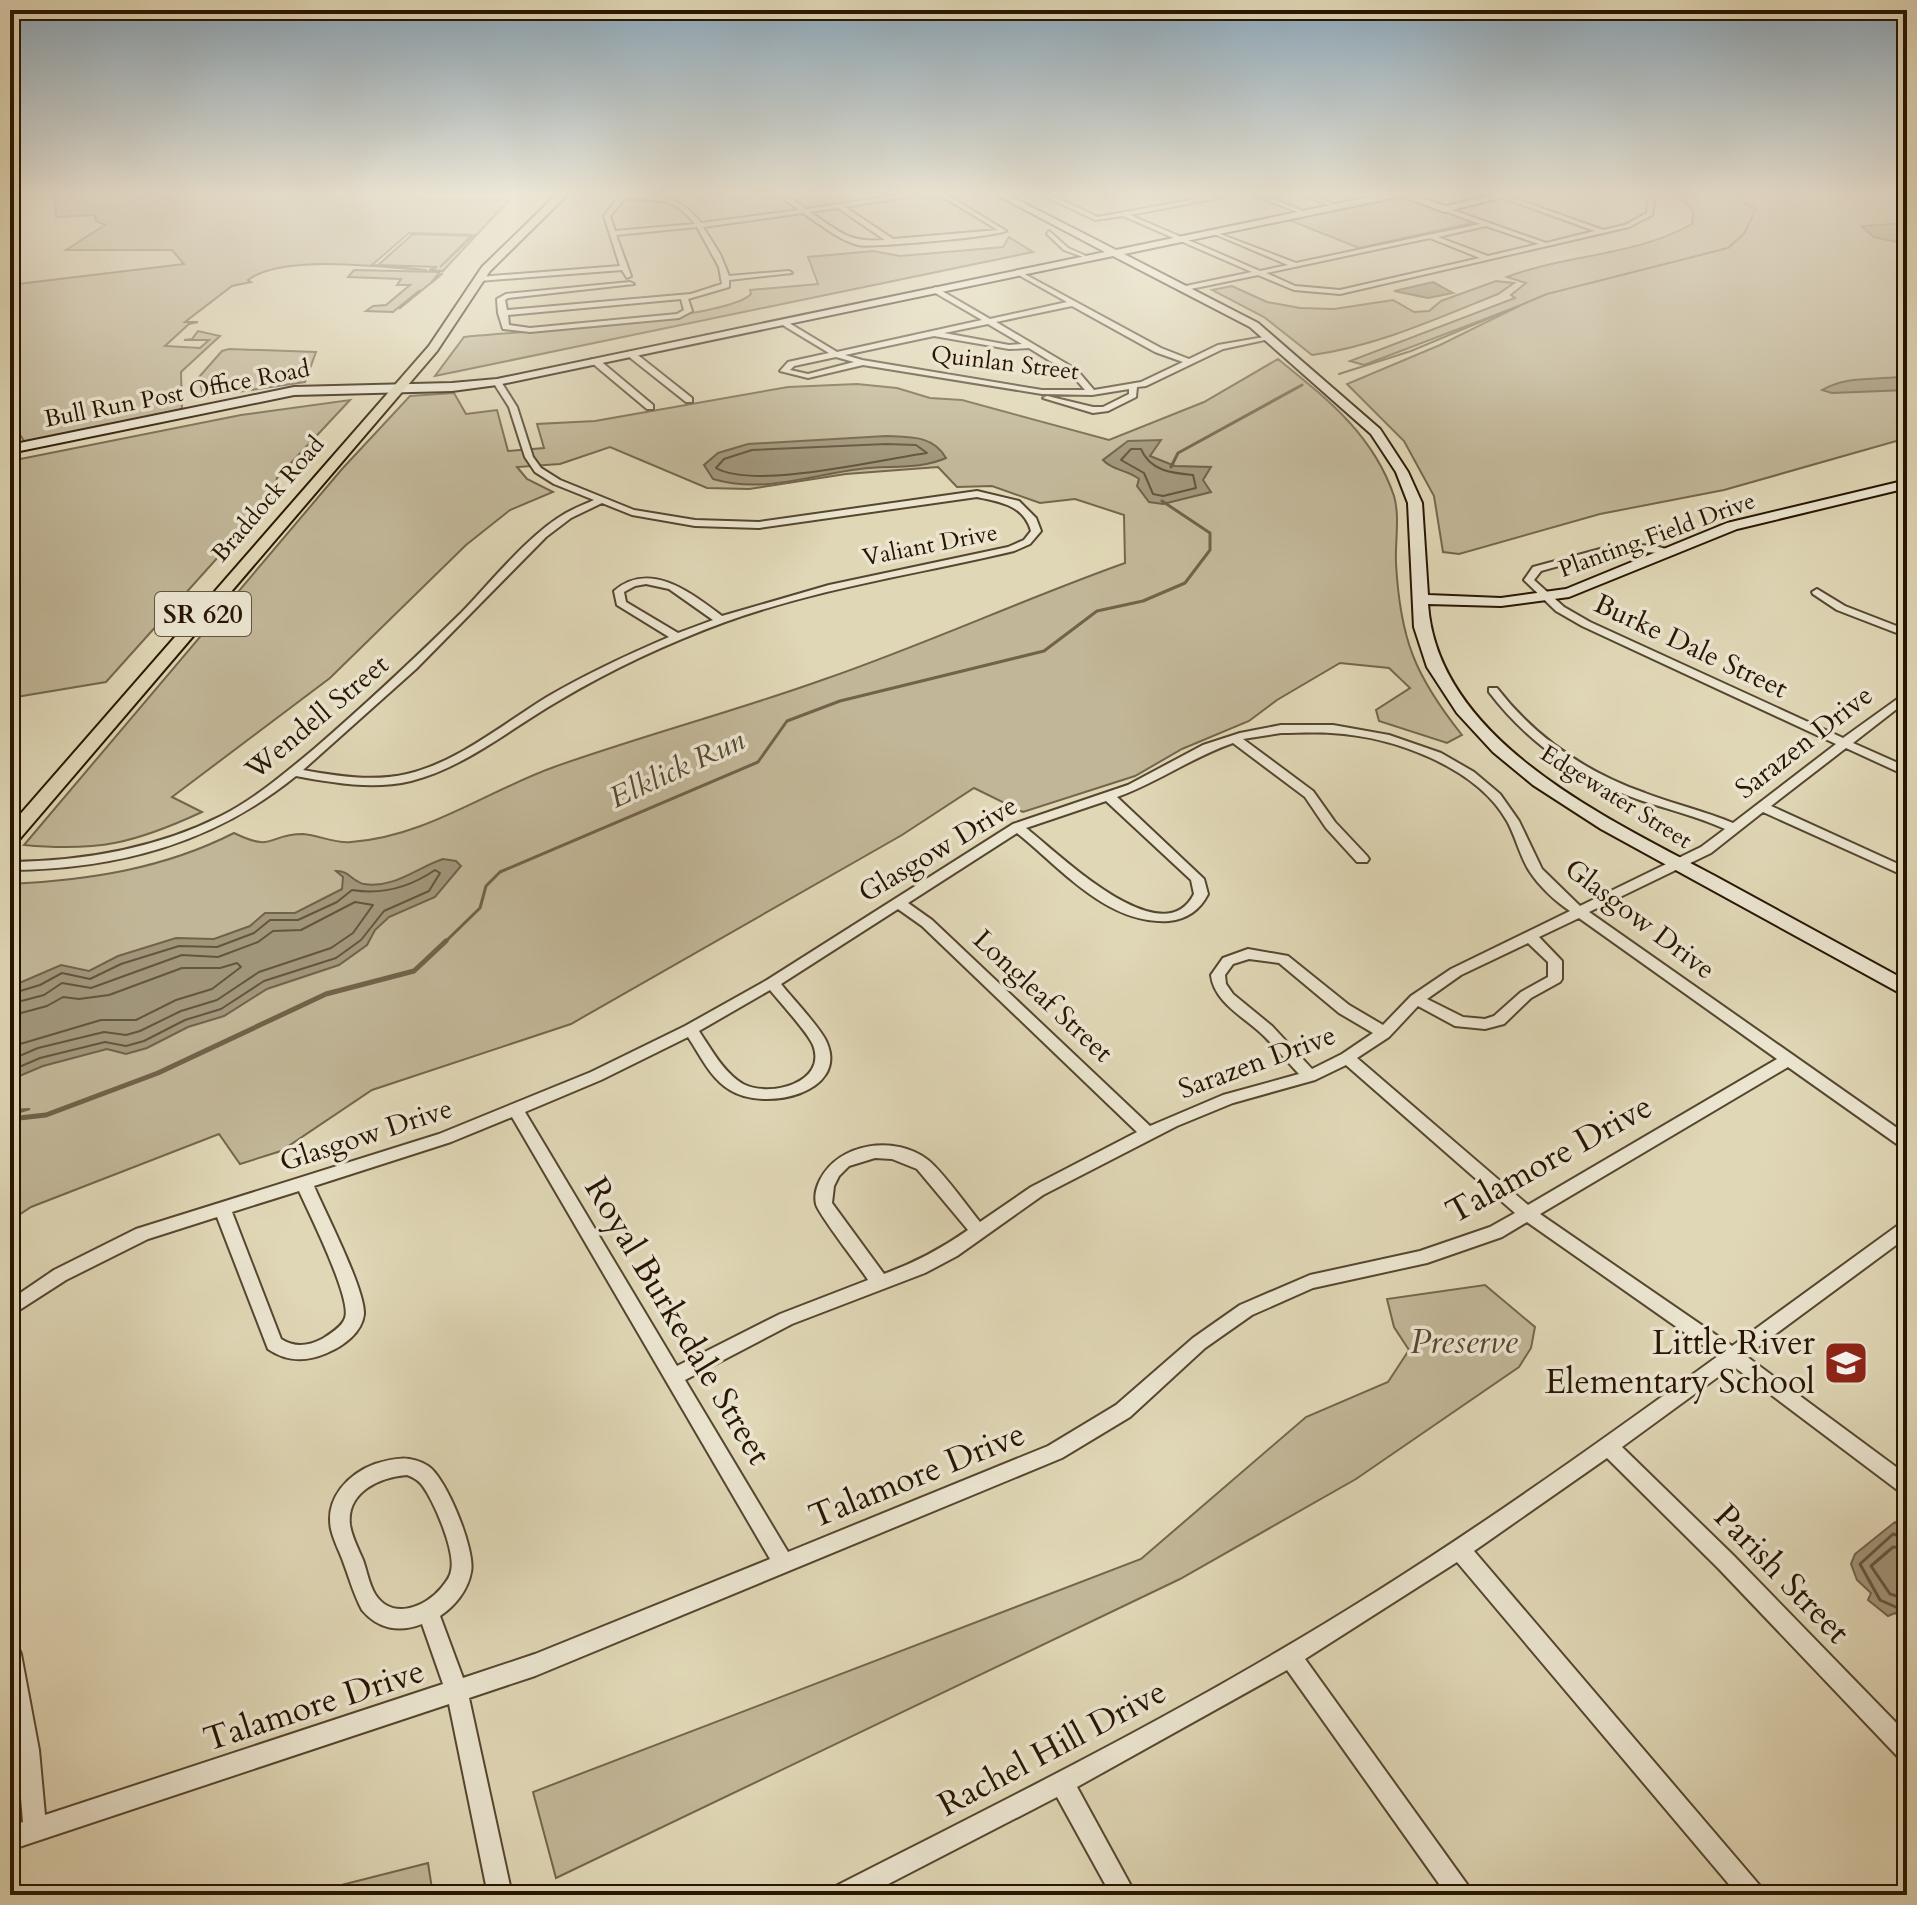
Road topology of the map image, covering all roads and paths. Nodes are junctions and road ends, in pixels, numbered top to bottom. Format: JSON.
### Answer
{"nodes":[{"id":1,"x":476,"y":283,"type":"edge"},
{"id":2,"x":725,"y":283,"type":"edge"},
{"id":3,"x":964,"y":283,"type":"edge"},
{"id":4,"x":1037,"y":283,"type":"edge"},
{"id":5,"x":1171,"y":283,"type":"edge"},
{"id":6,"x":1212,"y":283,"type":"edge"},
{"id":7,"x":1284,"y":283,"type":"edge"},
{"id":8,"x":1379,"y":283,"type":"edge"},
{"id":9,"x":630,"y":284,"type":"joint"},
{"id":10,"x":935,"y":289,"type":"junction"},
{"id":11,"x":1184,"y":289,"type":"junction"},
{"id":12,"x":684,"y":297,"type":"junction"},
{"id":13,"x":636,"y":300,"type":"junction"},
{"id":14,"x":1074,"y":303,"type":"junction"},
{"id":15,"x":502,"y":313,"type":"junction"},
{"id":16,"x":989,"y":319,"type":"junction"},
{"id":17,"x":784,"y":322,"type":"junction"},
{"id":18,"x":930,"y":332,"type":"junction"},
{"id":19,"x":1270,"y":338,"type":"junction"},
{"id":20,"x":1032,"y":346,"type":"junction"},
{"id":21,"x":631,"y":354,"type":"junction"},
{"id":22,"x":835,"y":354,"type":"junction"},
{"id":23,"x":595,"y":361,"type":"junction"},
{"id":24,"x":861,"y":362,"type":"junction"},
{"id":25,"x":1190,"y":362,"type":"junction"},
{"id":26,"x":497,"y":382,"type":"junction"},
{"id":27,"x":400,"y":387,"type":"junction"},
{"id":28,"x":1133,"y":387,"type":"junction"},
{"id":29,"x":1042,"y":392,"type":"junction"},
{"id":30,"x":1092,"y":393,"type":"junction"},
{"id":31,"x":689,"y":400,"type":"dead end"},
{"id":32,"x":650,"y":407,"type":"dead end"},
{"id":33,"x":10,"y":449,"type":"edge"},
{"id":34,"x":1907,"y":484,"type":"edge"},
{"id":35,"x":601,"y":500,"type":"junction"},
{"id":36,"x":1672,"y":552,"type":"junction"},
{"id":37,"x":1817,"y":592,"type":"dead end"},
{"id":38,"x":1546,"y":598,"type":"junction"},
{"id":39,"x":1420,"y":599,"type":"junction"},
{"id":40,"x":720,"y":620,"type":"junction"},
{"id":41,"x":1907,"y":634,"type":"edge"},
{"id":42,"x":676,"y":637,"type":"junction"},
{"id":43,"x":1493,"y":690,"type":"dead end"},
{"id":44,"x":1907,"y":695,"type":"edge"},
{"id":45,"x":1234,"y":738,"type":"junction"},
{"id":46,"x":1845,"y":743,"type":"junction"},
{"id":47,"x":294,"y":772,"type":"junction"},
{"id":48,"x":1907,"y":772,"type":"edge"},
{"id":49,"x":1109,"y":797,"type":"junction"},
{"id":50,"x":1763,"y":807,"type":"junction"},
{"id":51,"x":1017,"y":827,"type":"junction"},
{"id":52,"x":1735,"y":829,"type":"junction"},
{"id":53,"x":10,"y":838,"type":"edge"},
{"id":54,"x":1362,"y":859,"type":"dead end"},
{"id":55,"x":1681,"y":865,"type":"junction"},
{"id":56,"x":10,"y":866,"type":"edge"},
{"id":57,"x":1907,"y":873,"type":"edge"},
{"id":58,"x":898,"y":902,"type":"junction"},
{"id":59,"x":1581,"y":913,"type":"junction"},
{"id":60,"x":1530,"y":937,"type":"junction"},
{"id":61,"x":772,"y":983,"type":"junction"},
{"id":62,"x":1907,"y":990,"type":"edge"},
{"id":63,"x":1416,"y":999,"type":"junction"},
{"id":64,"x":690,"y":1030,"type":"junction"},
{"id":65,"x":1384,"y":1033,"type":"junction"},
{"id":66,"x":1347,"y":1058,"type":"junction"},
{"id":67,"x":1789,"y":1059,"type":"junction"},
{"id":68,"x":1310,"y":1076,"type":"junction"},
{"id":69,"x":516,"y":1110,"type":"junction"},
{"id":70,"x":1148,"y":1133,"type":"junction"},
{"id":71,"x":1907,"y":1143,"type":"edge"},
{"id":72,"x":305,"y":1185,"type":"junction"},
{"id":73,"x":222,"y":1208,"type":"junction"},
{"id":74,"x":1528,"y":1214,"type":"junction"},
{"id":75,"x":1907,"y":1228,"type":"edge"},
{"id":76,"x":979,"y":1232,"type":"junction"},
{"id":77,"x":881,"y":1284,"type":"junction"},
{"id":78,"x":10,"y":1309,"type":"edge"},
{"id":79,"x":1732,"y":1356,"type":"junction"},
{"id":80,"x":674,"y":1377,"type":"junction"},
{"id":81,"x":1607,"y":1446,"type":"junction"},
{"id":82,"x":1907,"y":1486,"type":"edge"},
{"id":83,"x":1460,"y":1550,"type":"junction"},
{"id":84,"x":784,"y":1564,"type":"junction"},
{"id":85,"x":428,"y":1612,"type":"junction"},
{"id":86,"x":10,"y":1654,"type":"edge"},
{"id":87,"x":1290,"y":1656,"type":"junction"},
{"id":88,"x":457,"y":1692,"type":"junction"},
{"id":89,"x":1907,"y":1750,"type":"edge"},
{"id":90,"x":1062,"y":1783,"type":"junction"},
{"id":91,"x":35,"y":1830,"type":"junction"},
{"id":92,"x":10,"y":1838,"type":"edge"},
{"id":93,"x":1750,"y":1891,"type":"edge"},
{"id":94,"x":500,"y":1895,"type":"edge"},
{"id":95,"x":842,"y":1895,"type":"edge"},
{"id":96,"x":1124,"y":1895,"type":"edge"},
{"id":97,"x":1461,"y":1895,"type":"edge"}],
"edges":[{"from":1,"to":27,"type":"main road","name":"Braddock Road","number":"SR 620"},
{"from":2,"to":12,"type":"street"},
{"from":3,"to":10,"type":"street","name":"Bull Run Post Office Road"},
{"from":4,"to":14,"type":"street"},
{"from":5,"to":11,"type":"street","name":"Edgewater Street"},
{"from":6,"to":11,"type":"street"},
{"from":7,"to":8,"type":"street"},
{"from":9,"to":13,"type":"street"},
{"from":9,"to":15,"type":"street"},
{"from":10,"to":16,"type":"street"},
{"from":10,"to":17,"type":"street","name":"Bull Run Post Office Road"},
{"from":11,"to":19,"type":"street","name":"Edgewater Street"},
{"from":12,"to":13,"type":"street"},
{"from":12,"to":15,"type":"street"},
{"from":13,"to":15,"type":"street"},
{"from":14,"to":16,"type":"street"},
{"from":14,"to":25,"type":"street"},
{"from":16,"to":18,"type":"street"},
{"from":16,"to":20,"type":"street"},
{"from":17,"to":21,"type":"street","name":"Bull Run Post Office Road"},
{"from":17,"to":22,"type":"street","name":"Quinlan Street"},
{"from":18,"to":20,"type":"street"},
{"from":18,"to":22,"type":"street"},
{"from":19,"to":25,"type":"street","name":"Quinlan Street"},
{"from":19,"to":39,"type":"street","name":"Edgewater Street"},
{"from":20,"to":30,"type":"street"},
{"from":21,"to":23,"type":"street","name":"Bull Run Post Office Road"},
{"from":21,"to":31,"type":"street"},
{"from":22,"to":24,"type":"street","name":"Quinlan Street"},
{"from":22,"to":24,"type":"street"},
{"from":23,"to":26,"type":"street","name":"Bull Run Post Office Road"},
{"from":23,"to":32,"type":"street"},
{"from":24,"to":29,"type":"street","name":"Quinlan Street"},
{"from":25,"to":28,"type":"street","name":"Quinlan Street"},
{"from":26,"to":27,"type":"street","name":"Bull Run Post Office Road"},
{"from":26,"to":35,"type":"street","name":"Valiant Drive"},
{"from":27,"to":33,"type":"street","name":"Bull Run Post Office Road"},
{"from":27,"to":53,"type":"main road","name":"Braddock Road","number":"SR 620"},
{"from":28,"to":29,"type":"street"},
{"from":28,"to":30,"type":"street","name":"Quinlan Street"},
{"from":29,"to":30,"type":"street","name":"Quinlan Street"},
{"from":34,"to":36,"type":"street","name":"Planting Field Drive"},
{"from":35,"to":40,"type":"street","name":"Valiant Drive"},
{"from":35,"to":47,"type":"street","name":"Wendell Street"},
{"from":36,"to":38,"type":"street","name":"Planting Field Drive"},
{"from":36,"to":38,"type":"street"},
{"from":37,"to":41,"type":"street"},
{"from":38,"to":39,"type":"street","name":"Planting Field Drive"},
{"from":38,"to":46,"type":"street","name":"Burke Dale Street"},
{"from":39,"to":55,"type":"street","name":"Edgewater Street"},
{"from":40,"to":42,"type":"street","name":"Valiant Drive"},
{"from":40,"to":42,"type":"street"},
{"from":42,"to":47,"type":"street","name":"Valiant Drive"},
{"from":43,"to":52,"type":"street"},
{"from":44,"to":46,"type":"street","name":"Sarazen Drive"},
{"from":45,"to":49,"type":"street","name":"Glasgow Drive"},
{"from":45,"to":54,"type":"street"},
{"from":45,"to":59,"type":"street","name":"Glasgow Drive"},
{"from":46,"to":48,"type":"street","name":"Burke Dale Street"},
{"from":46,"to":50,"type":"street","name":"Sarazen Drive"},
{"from":47,"to":56,"type":"street","name":"Wendell Street"},
{"from":49,"to":51,"type":"street","name":"Glasgow Drive"},
{"from":49,"to":51,"type":"street"},
{"from":50,"to":52,"type":"street","name":"Sarazen Drive"},
{"from":50,"to":57,"type":"street"},
{"from":51,"to":58,"type":"street","name":"Glasgow Drive"},
{"from":52,"to":55,"type":"street","name":"Sarazen Drive"},
{"from":55,"to":59,"type":"street","name":"Sarazen Drive"},
{"from":55,"to":62,"type":"street","name":"Edgewater Street"},
{"from":58,"to":61,"type":"street","name":"Glasgow Drive"},
{"from":58,"to":70,"type":"street","name":"Longleaf Street"},
{"from":59,"to":60,"type":"street","name":"Sarazen Drive"},
{"from":59,"to":67,"type":"street","name":"Glasgow Drive"},
{"from":60,"to":63,"type":"street","name":"Sarazen Drive"},
{"from":60,"to":63,"type":"street"},
{"from":61,"to":64,"type":"street","name":"Glasgow Drive"},
{"from":61,"to":64,"type":"street"},
{"from":63,"to":65,"type":"street","name":"Sarazen Drive"},
{"from":64,"to":69,"type":"street","name":"Glasgow Drive"},
{"from":65,"to":66,"type":"street","name":"Sarazen Drive"},
{"from":65,"to":68,"type":"street"},
{"from":66,"to":68,"type":"street","name":"Sarazen Drive"},
{"from":66,"to":74,"type":"street"},
{"from":67,"to":71,"type":"street","name":"Glasgow Drive"},
{"from":67,"to":74,"type":"street","name":"Talamore Drive"},
{"from":68,"to":70,"type":"street","name":"Sarazen Drive"},
{"from":69,"to":72,"type":"street","name":"Glasgow Drive"},
{"from":69,"to":80,"type":"street","name":"Royal Burkedale Street"},
{"from":70,"to":76,"type":"street","name":"Sarazen Drive"},
{"from":72,"to":73,"type":"street","name":"Glasgow Drive"},
{"from":72,"to":73,"type":"street"},
{"from":73,"to":78,"type":"street","name":"Glasgow Drive"},
{"from":74,"to":79,"type":"street"},
{"from":74,"to":84,"type":"street","name":"Talamore Drive"},
{"from":75,"to":79,"type":"street","name":"Rachel Hill Drive"},
{"from":76,"to":77,"type":"street","name":"Sarazen Drive"},
{"from":76,"to":77,"type":"street"},
{"from":77,"to":80,"type":"street","name":"Sarazen Drive"},
{"from":79,"to":81,"type":"street","name":"Rachel Hill Drive"},
{"from":79,"to":82,"type":"street"},
{"from":80,"to":84,"type":"street","name":"Royal Burkedale Street"},
{"from":81,"to":83,"type":"street","name":"Rachel Hill Drive"},
{"from":81,"to":89,"type":"street","name":"Parish Street"},
{"from":83,"to":87,"type":"street","name":"Rachel Hill Drive"},
{"from":83,"to":93,"type":"street"},
{"from":84,"to":88,"type":"street","name":"Talamore Drive"},
{"from":85,"to":85,"type":"street"},
{"from":85,"to":88,"type":"street"},
{"from":86,"to":91,"type":"street"},
{"from":87,"to":90,"type":"street","name":"Rachel Hill Drive"},
{"from":87,"to":97,"type":"street"},
{"from":88,"to":91,"type":"street","name":"Talamore Drive"},
{"from":88,"to":94,"type":"street"},
{"from":90,"to":95,"type":"street","name":"Rachel Hill Drive"},
{"from":90,"to":96,"type":"street"},
{"from":91,"to":92,"type":"street","name":"Talamore Drive"}]}
